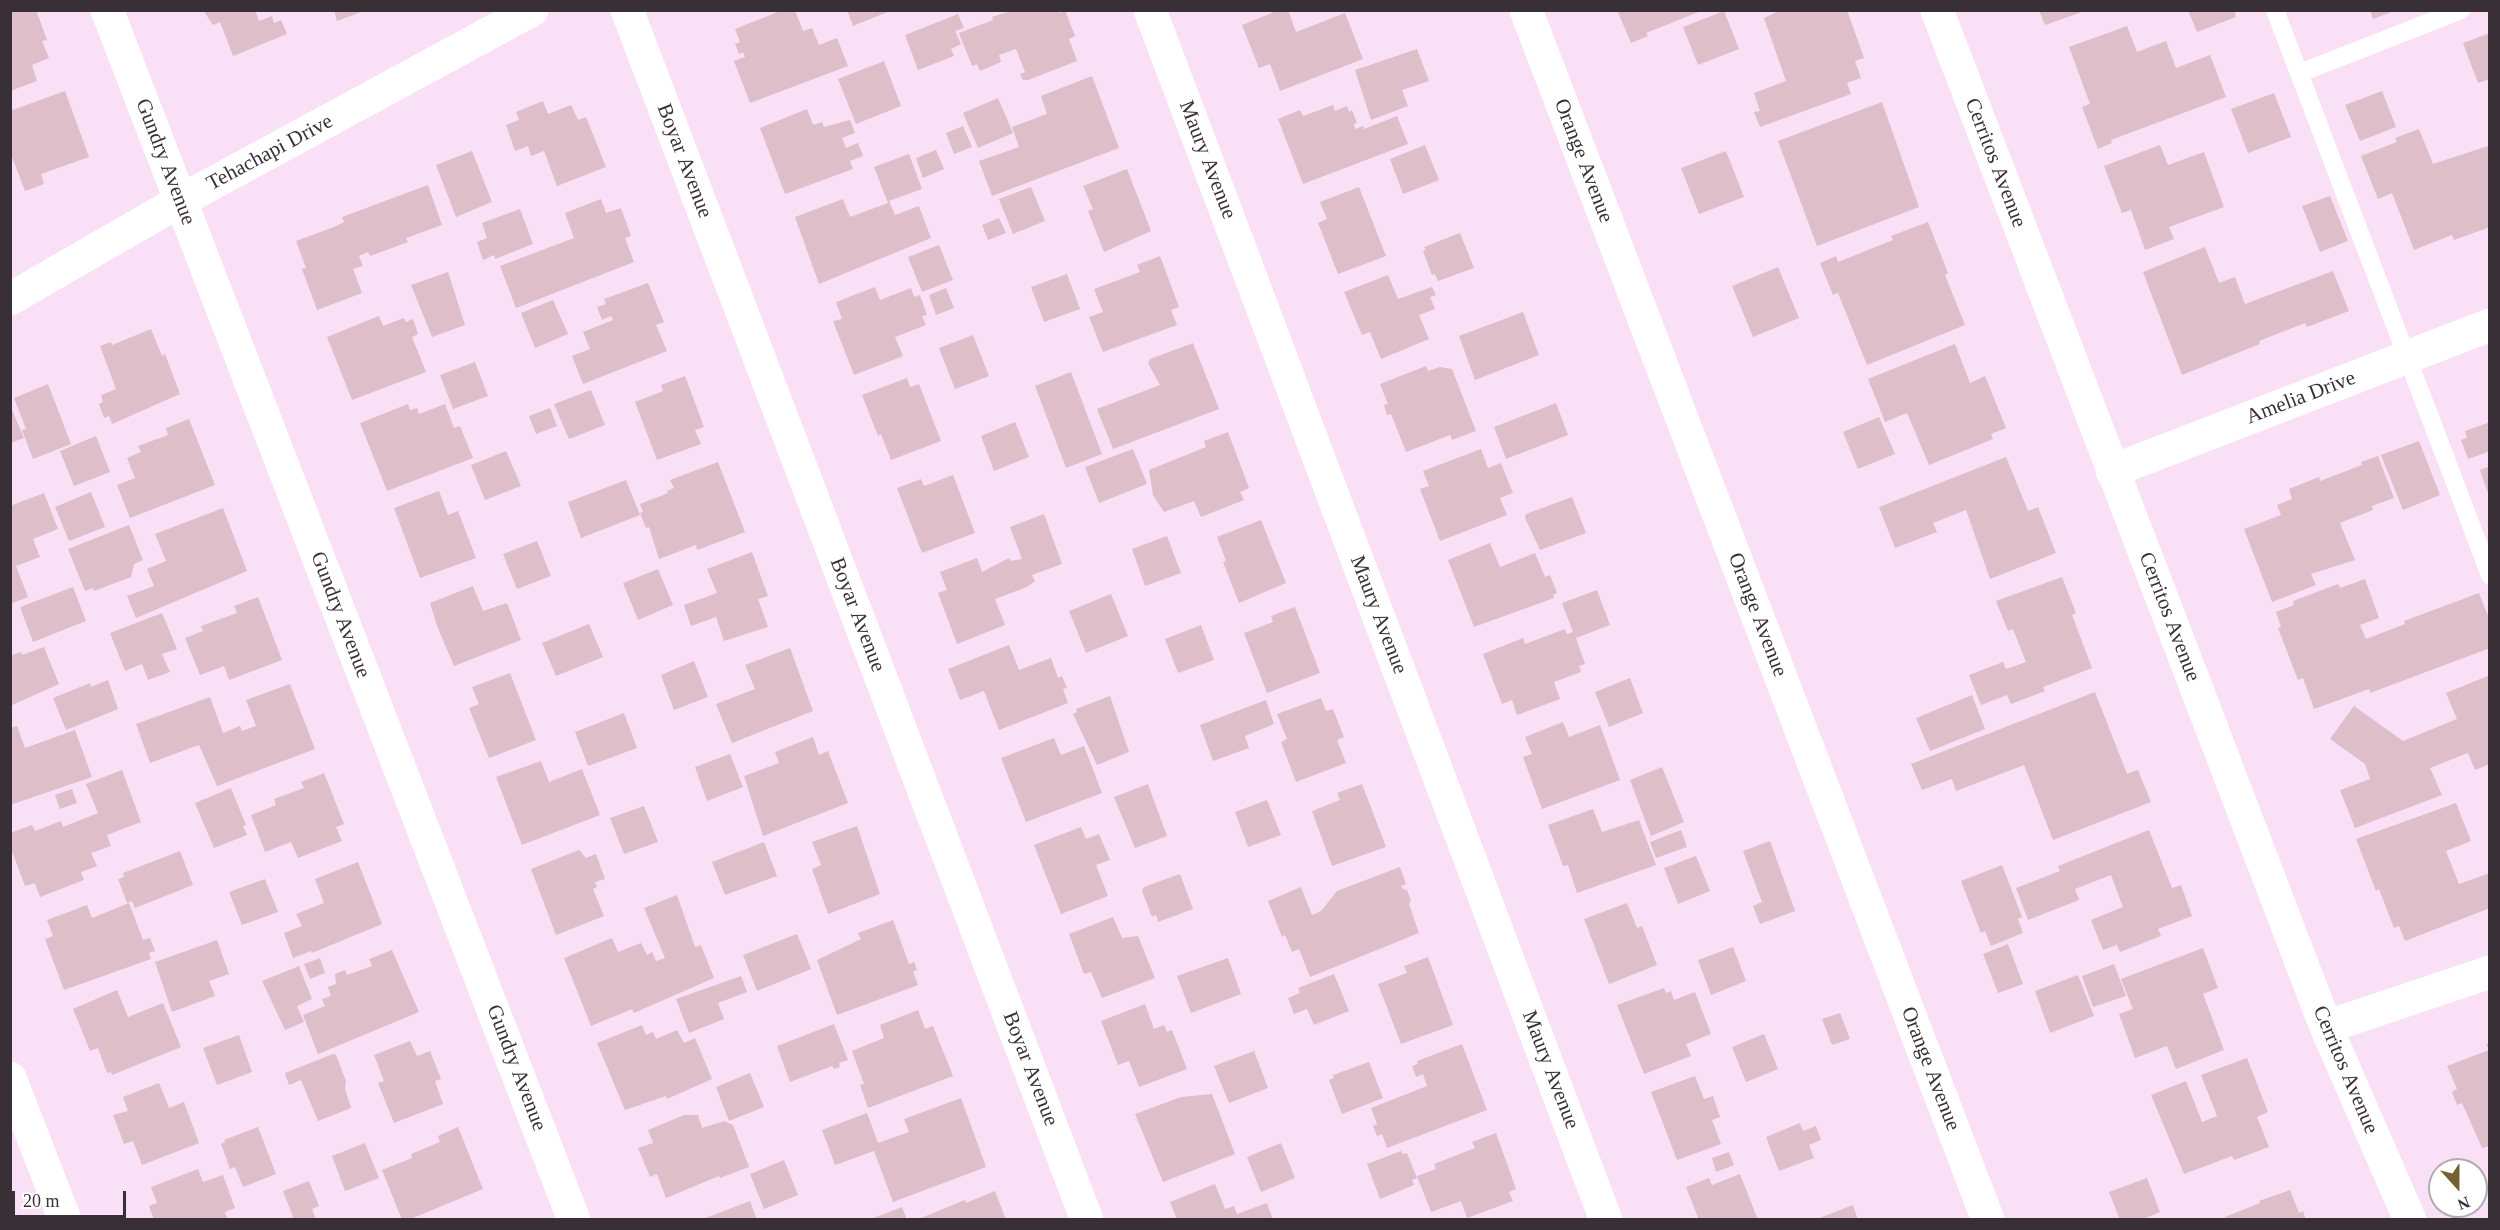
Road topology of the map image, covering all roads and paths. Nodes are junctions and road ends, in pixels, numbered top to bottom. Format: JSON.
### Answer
{"nodes":[{"id":1,"x":108,"y":10,"type":"edge"},
{"id":2,"x":532,"y":10,"type":"edge"},
{"id":3,"x":627,"y":10,"type":"edge"},
{"id":4,"x":1150,"y":10,"type":"edge"},
{"id":5,"x":1526,"y":10,"type":"edge"},
{"id":6,"x":1937,"y":10,"type":"edge"},
{"id":7,"x":2275,"y":10,"type":"edge"},
{"id":8,"x":2461,"y":10,"type":"edge"},
{"id":9,"x":2300,"y":73,"type":"junction"},
{"id":10,"x":180,"y":201,"type":"junction"},
{"id":11,"x":10,"y":299,"type":"edge"},
{"id":12,"x":2490,"y":325,"type":"edge"},
{"id":13,"x":2408,"y":357,"type":"junction"},
{"id":14,"x":2112,"y":471,"type":"junction"},
{"id":15,"x":2490,"y":575,"type":"edge"},
{"id":16,"x":2490,"y":972,"type":"edge"},
{"id":17,"x":2326,"y":1027,"type":"junction"},
{"id":18,"x":10,"y":1078,"type":"edge"},
{"id":19,"x":64,"y":1220,"type":"edge"},
{"id":20,"x":574,"y":1220,"type":"edge"},
{"id":21,"x":1087,"y":1220,"type":"edge"},
{"id":22,"x":1606,"y":1220,"type":"edge"},
{"id":23,"x":1988,"y":1220,"type":"edge"},
{"id":24,"x":2410,"y":1220,"type":"edge"}],
"edges":[{"from":1,"to":10,"type":"street","name":"Gundry Avenue"},
{"from":2,"to":10,"type":"street","name":"Tehachapi Drive"},
{"from":3,"to":21,"type":"street","name":"Boyar Avenue"},
{"from":4,"to":22,"type":"street","name":"Maury Avenue"},
{"from":5,"to":23,"type":"street","name":"Orange Avenue"},
{"from":6,"to":14,"type":"street","name":"Cerritos Avenue"},
{"from":7,"to":9,"type":"lane"},
{"from":8,"to":9,"type":"lane"},
{"from":9,"to":13,"type":"lane"},
{"from":10,"to":11,"type":"street","name":"Tehachapi Drive"},
{"from":10,"to":20,"type":"street","name":"Gundry Avenue"},
{"from":12,"to":13,"type":"street","name":"Amelia Drive"},
{"from":13,"to":14,"type":"street","name":"Amelia Drive"},
{"from":13,"to":15,"type":"lane"},
{"from":14,"to":17,"type":"street","name":"Cerritos Avenue"},
{"from":16,"to":17,"type":"street"},
{"from":17,"to":24,"type":"street","name":"Cerritos Avenue"},
{"from":18,"to":19,"type":"street"}]}
